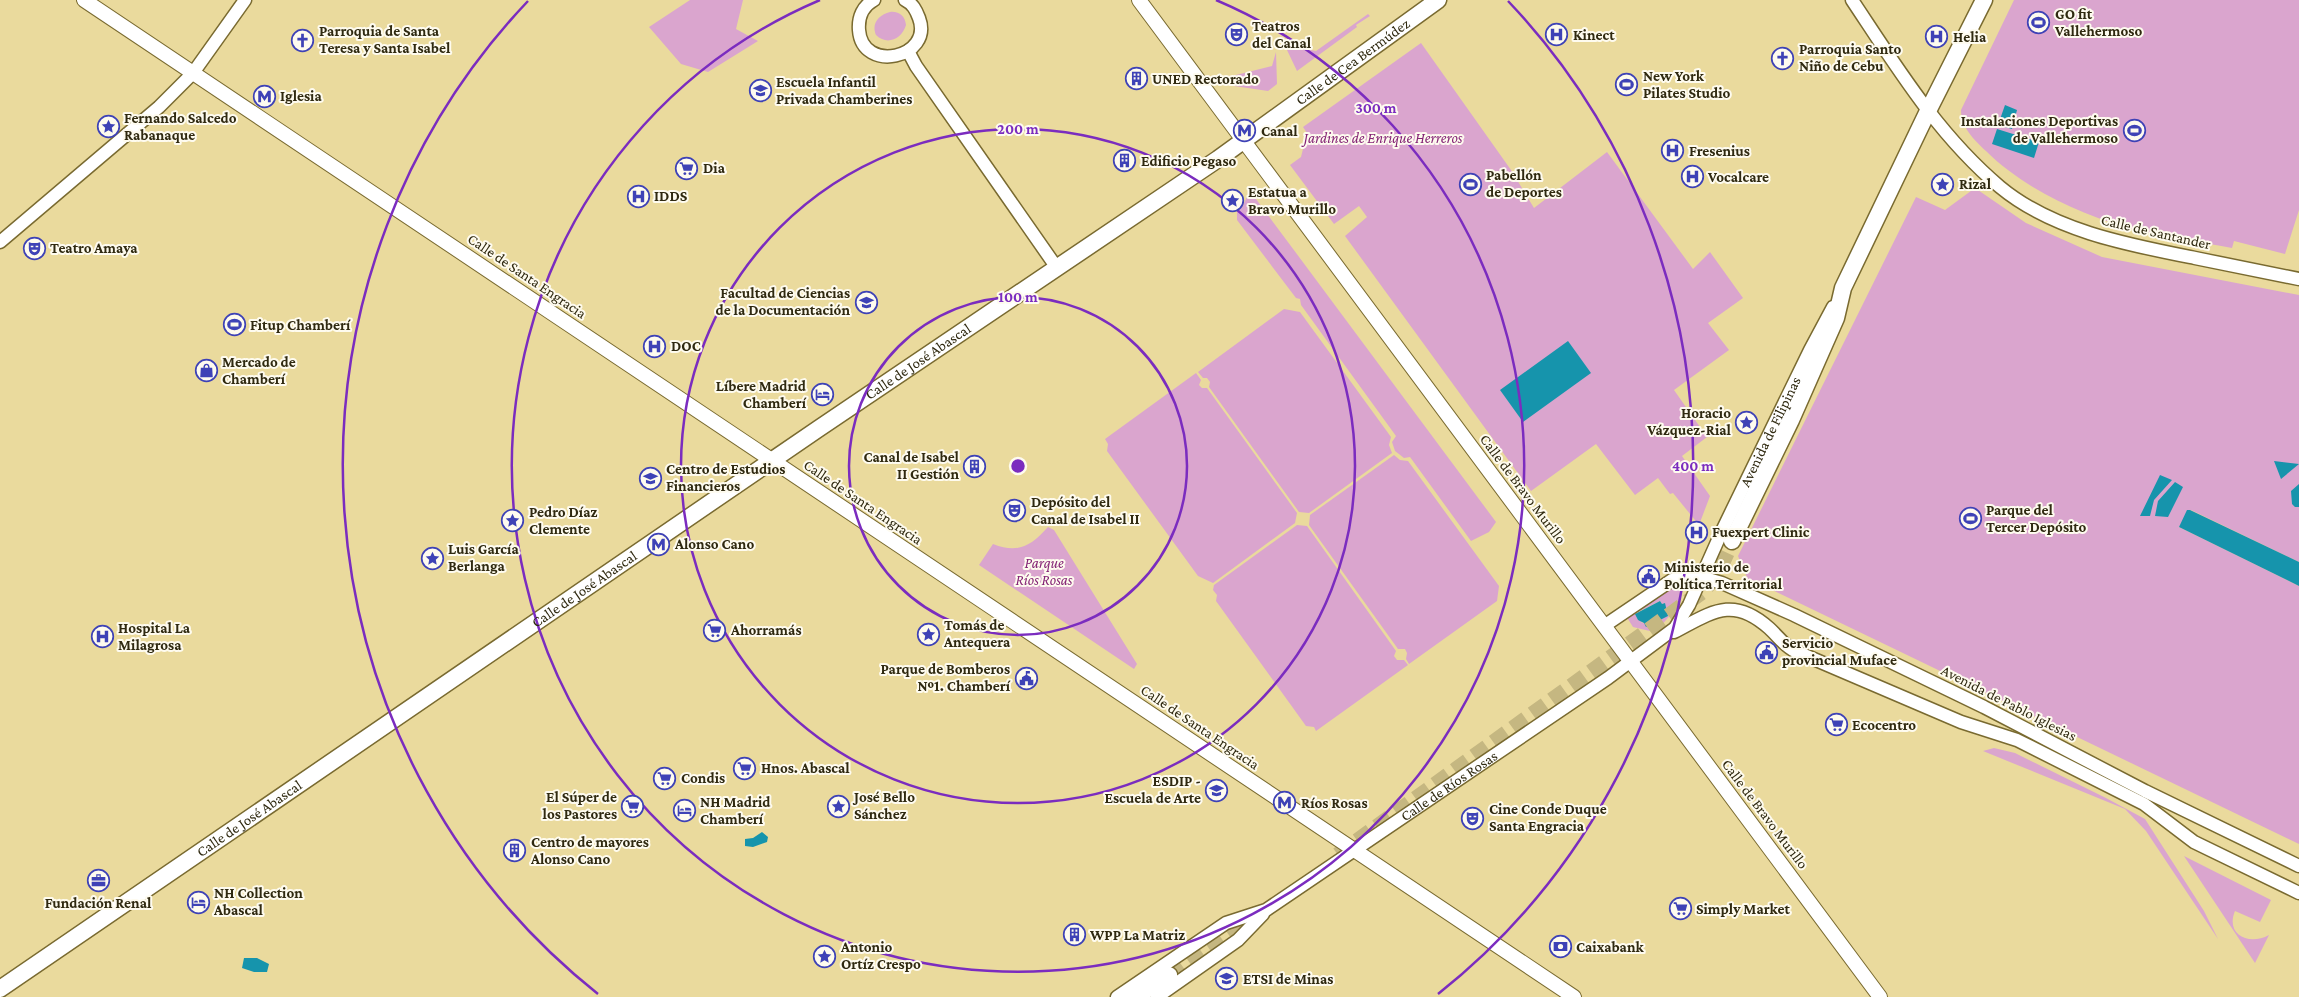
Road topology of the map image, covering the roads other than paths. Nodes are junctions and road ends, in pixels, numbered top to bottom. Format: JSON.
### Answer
{"nodes":[{"id":1,"x":84,"y":0,"type":"edge"},
{"id":2,"x":245,"y":0,"type":"edge"},
{"id":3,"x":874,"y":0,"type":"edge"},
{"id":4,"x":905,"y":0,"type":"edge"},
{"id":5,"x":1139,"y":0,"type":"edge"},
{"id":6,"x":1438,"y":0,"type":"edge"},
{"id":7,"x":1852,"y":0,"type":"edge"},
{"id":8,"x":1984,"y":0,"type":"edge"},
{"id":9,"x":908,"y":52,"type":"junction"},
{"id":10,"x":193,"y":73,"type":"junction"},
{"id":11,"x":1928,"y":111,"type":"junction"},
{"id":12,"x":1244,"y":140,"type":"junction"},
{"id":13,"x":0,"y":242,"type":"edge"},
{"id":14,"x":1056,"y":268,"type":"junction"},
{"id":15,"x":2299,"y":279,"type":"edge"},
{"id":16,"x":1843,"y":288,"type":"junction"},
{"id":17,"x":772,"y":461,"type":"junction"},
{"id":18,"x":1732,"y":541,"type":"tunnel mouth"},
{"id":19,"x":1700,"y":577,"type":"junction"},
{"id":20,"x":1604,"y":626,"type":"junction"},
{"id":21,"x":1666,"y":637,"type":"junction"},
{"id":22,"x":1631,"y":662,"type":"junction"},
{"id":23,"x":1354,"y":849,"type":"junction"},
{"id":24,"x":2299,"y":866,"type":"edge"},
{"id":25,"x":2299,"y":893,"type":"edge"},
{"id":26,"x":1266,"y":910,"type":"junction"},
{"id":27,"x":1169,"y":975,"type":"tunnel mouth"},
{"id":28,"x":0,"y":989,"type":"edge"},
{"id":29,"x":1116,"y":997,"type":"edge"},
{"id":30,"x":1136,"y":997,"type":"edge"},
{"id":31,"x":1158,"y":997,"type":"edge"},
{"id":32,"x":1574,"y":997,"type":"edge"},
{"id":33,"x":1880,"y":997,"type":"edge"}],
"edges":[{"from":1,"to":10,"type":"main road","name":"Calle de Santa Engracia"},
{"from":2,"to":10,"type":"street"},
{"from":3,"to":9,"type":"street"},
{"from":4,"to":9,"type":"street"},
{"from":5,"to":12,"type":"main road","name":"Calle de Bravo Murillo"},
{"from":6,"to":12,"type":"main road","name":"Calle de Cea Bermúdez"},
{"from":7,"to":11,"type":"street","name":"Calle de Santander"},
{"from":8,"to":11,"type":"main road","name":"Avenida de Filipinas"},
{"from":9,"to":14,"type":"street"},
{"from":10,"to":13,"type":"street"},
{"from":10,"to":17,"type":"main road","name":"Calle de Santa Engracia"},
{"from":11,"to":15,"type":"street","name":"Calle de Santander"},
{"from":11,"to":16,"type":"main road","name":"Avenida de Filipinas"},
{"from":12,"to":14,"type":"main road","name":"Calle de José Abascal"},
{"from":12,"to":20,"type":"main road","name":"Calle de Bravo Murillo"},
{"from":14,"to":17,"type":"main road","name":"Calle de José Abascal"},
{"from":16,"to":18,"type":"main road","name":"Avenida de Filipinas"},
{"from":16,"to":19,"type":"street","name":"Avenida de Filipinas"},
{"from":17,"to":23,"type":"main road","name":"Calle de Santa Engracia"},
{"from":17,"to":28,"type":"main road","name":"Calle de José Abascal"},
{"from":19,"to":20,"type":"street"},
{"from":19,"to":21,"type":"street","name":"Avenida de Filipinas"},
{"from":19,"to":24,"type":"street","name":"Avenida de Pablo Iglesias"},
{"from":20,"to":22,"type":"main road","name":"Calle de Bravo Murillo"},
{"from":21,"to":22,"type":"street","name":"Calle de Ríos Rosas"},
{"from":21,"to":25,"type":"street","name":"Avenida de Pablo Iglesias"},
{"from":22,"to":23,"type":"street","name":"Calle de Ríos Rosas"},
{"from":22,"to":33,"type":"main road","name":"Calle de Bravo Murillo"},
{"from":23,"to":26,"type":"street","name":"Calle de Ríos Rosas"},
{"from":23,"to":32,"type":"main road","name":"Calle de Santa Engracia"},
{"from":26,"to":29,"type":"street","name":"Calle de Ríos Rosas"},
{"from":26,"to":31,"type":"street","name":"Calle de Ríos Rosas"},
{"from":27,"to":30,"type":"main road"}]}
